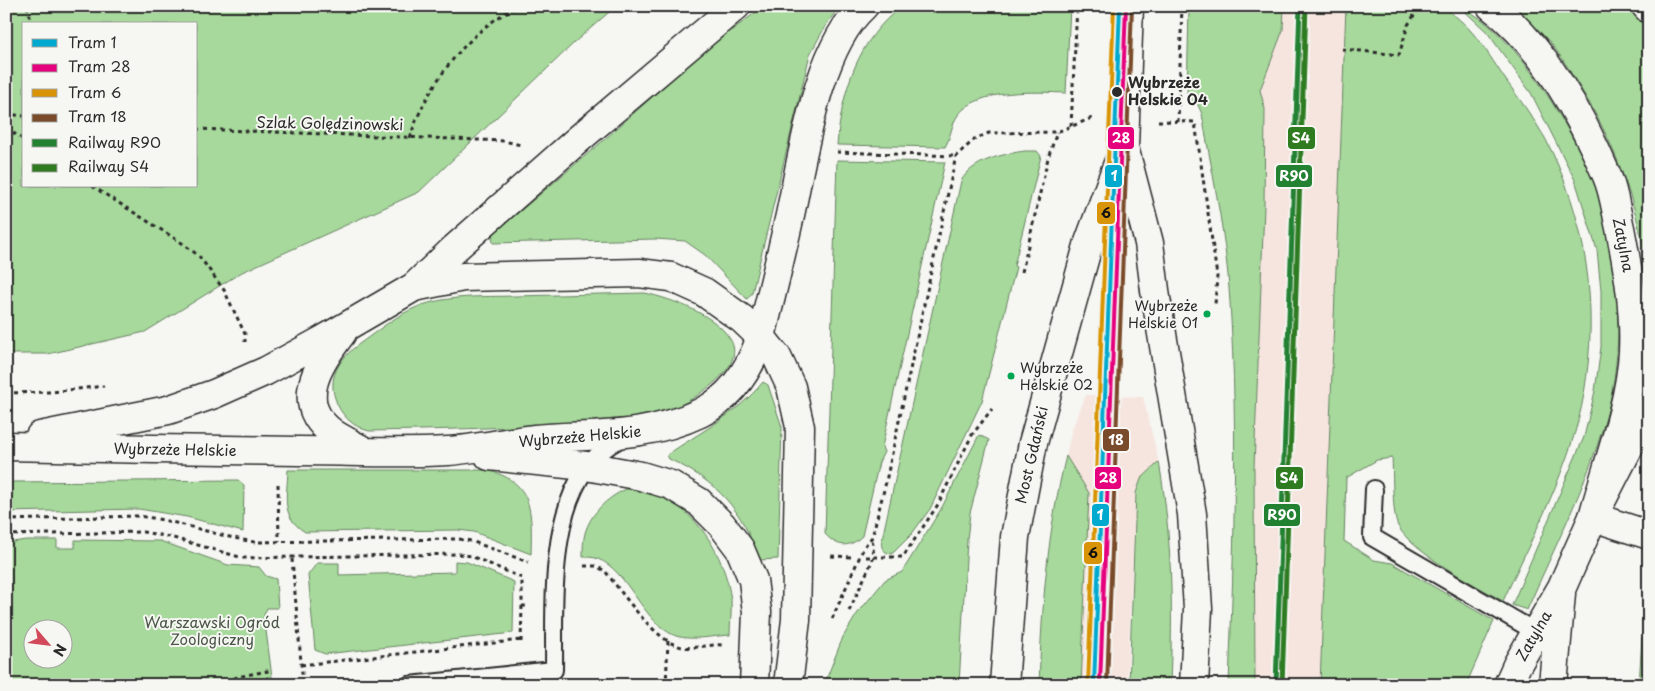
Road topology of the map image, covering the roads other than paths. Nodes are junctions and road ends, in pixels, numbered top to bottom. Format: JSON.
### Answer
{"nodes":[{"id":1,"x":736,"y":6,"type":"edge"},
{"id":2,"x":864,"y":6,"type":"edge"},
{"id":3,"x":1129,"y":6,"type":"edge"},
{"id":4,"x":1490,"y":6,"type":"edge"},
{"id":5,"x":1646,"y":6,"type":"edge"},
{"id":6,"x":1649,"y":9,"type":"edge"},
{"id":7,"x":1124,"y":147,"type":"junction"},
{"id":8,"x":414,"y":287,"type":"junction"},
{"id":9,"x":347,"y":326,"type":"junction"},
{"id":10,"x":761,"y":337,"type":"junction"},
{"id":11,"x":1649,"y":408,"type":"edge"},
{"id":12,"x":629,"y":434,"type":"junction"},
{"id":13,"x":6,"y":444,"type":"edge"},
{"id":14,"x":364,"y":451,"type":"junction"},
{"id":15,"x":448,"y":451,"type":"junction"},
{"id":16,"x":586,"y":466,"type":"junction"},
{"id":17,"x":1374,"y":488,"type":"dead end"},
{"id":18,"x":1593,"y":517,"type":"junction"},
{"id":19,"x":1649,"y":535,"type":"edge"},
{"id":20,"x":1562,"y":587,"type":"junction"},
{"id":21,"x":1536,"y":632,"type":"junction"},
{"id":22,"x":409,"y":685,"type":"edge"},
{"id":23,"x":754,"y":685,"type":"edge"},
{"id":24,"x":788,"y":685,"type":"edge"},
{"id":25,"x":1004,"y":685,"type":"edge"},
{"id":26,"x":1194,"y":685,"type":"edge"},
{"id":27,"x":1508,"y":685,"type":"edge"},
{"id":28,"x":1553,"y":685,"type":"edge"}],
"edges":[{"from":1,"to":8,"type":"main road","name":"Wybrzeże Helskie"},
{"from":2,"to":10,"type":"main road","name":"Wybrzeże Helskie"},
{"from":3,"to":7,"type":"main road","name":"Most Gdański"},
{"from":4,"to":18,"type":"main road","name":"Zatylna"},
{"from":5,"to":6,"type":"main road"},
{"from":7,"to":25,"type":"main road","name":"Most Gdański"},
{"from":7,"to":26,"type":"main road","name":"Most Gdański"},
{"from":8,"to":9,"type":"main road","name":"Wybrzeże Helskie"},
{"from":8,"to":10,"type":"main road"},
{"from":9,"to":13,"type":"main road","name":"Wybrzeże Helskie"},
{"from":9,"to":14,"type":"main road"},
{"from":10,"to":12,"type":"main road","name":"Wybrzeże Helskie"},
{"from":10,"to":24,"type":"main road"},
{"from":11,"to":18,"type":"main road","name":"Zatylna"},
{"from":12,"to":15,"type":"main road","name":"Wybrzeże Helskie"},
{"from":12,"to":16,"type":"lane"},
{"from":13,"to":14,"type":"main road","name":"Wybrzeże Helskie"},
{"from":14,"to":15,"type":"main road","name":"Wybrzeże Helskie"},
{"from":15,"to":16,"type":"main road"},
{"from":16,"to":22,"type":"lane"},
{"from":16,"to":23,"type":"main road"},
{"from":17,"to":21,"type":"lane"},
{"from":18,"to":19,"type":"main road"},
{"from":18,"to":20,"type":"main road","name":"Zatylna"},
{"from":20,"to":21,"type":"main road","name":"Zatylna"},
{"from":20,"to":28,"type":"main road","name":"Zatylna"},
{"from":21,"to":27,"type":"main road","name":"Zatylna"}]}
